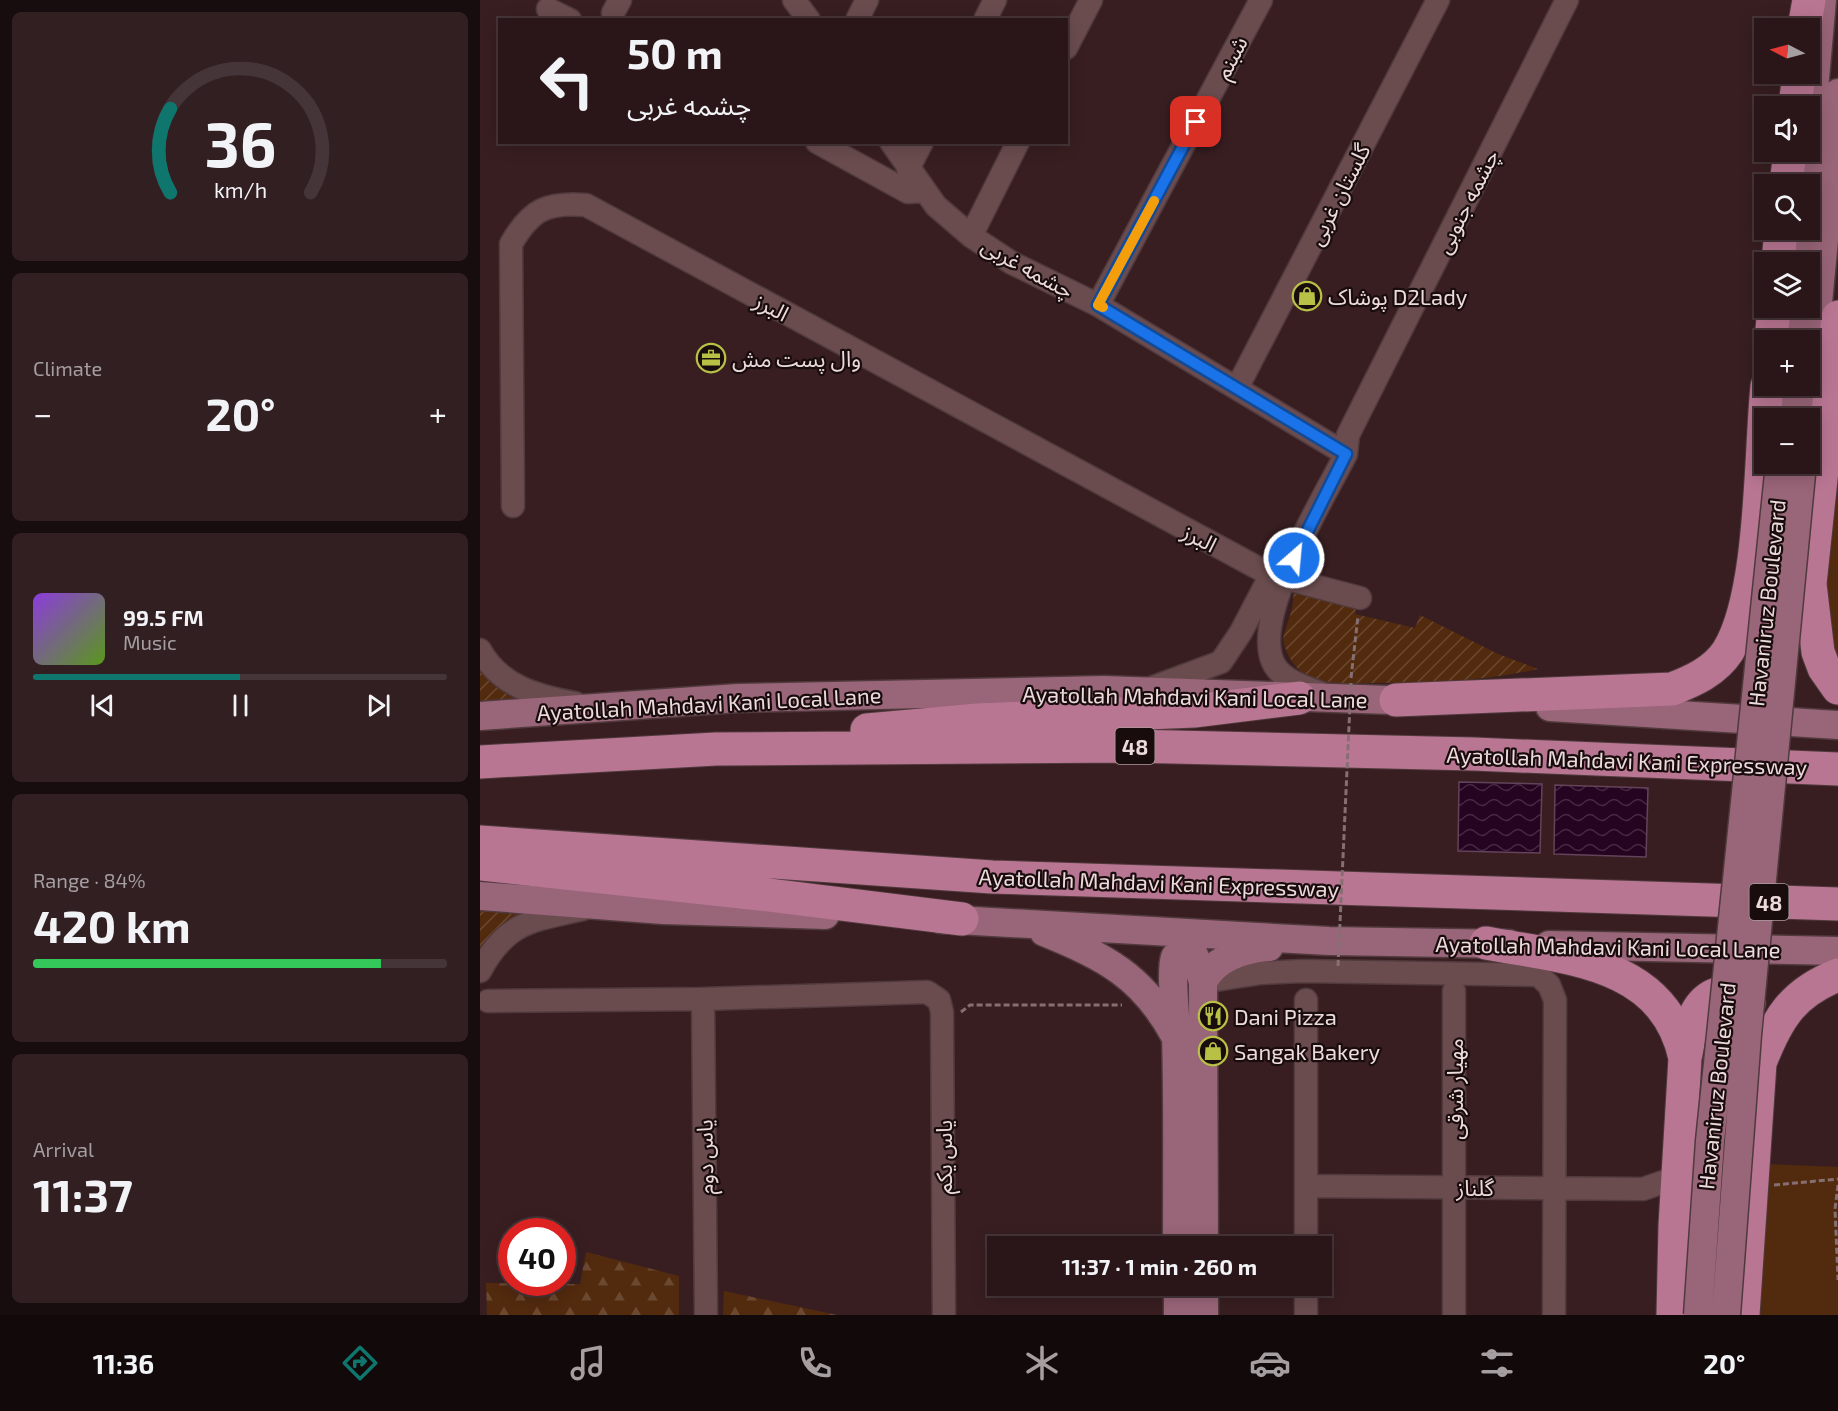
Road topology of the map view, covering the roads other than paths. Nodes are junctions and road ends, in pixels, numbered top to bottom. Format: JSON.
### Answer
{"nodes":[{"id":1,"x":794,"y":0,"type":"edge"},
{"id":2,"x":867,"y":0,"type":"edge"},
{"id":3,"x":995,"y":0,"type":"edge"},
{"id":4,"x":1091,"y":0,"type":"edge"},
{"id":5,"x":1261,"y":0,"type":"edge"},
{"id":6,"x":1438,"y":0,"type":"edge"},
{"id":7,"x":1567,"y":0,"type":"edge"},
{"id":8,"x":1809,"y":0,"type":"edge"},
{"id":9,"x":1822,"y":0,"type":"edge"},
{"id":10,"x":549,"y":9,"type":"dead end"},
{"id":11,"x":566,"y":18,"type":"edge"},
{"id":12,"x":808,"y":18,"type":"edge"},
{"id":13,"x":858,"y":18,"type":"edge"},
{"id":14,"x":986,"y":18,"type":"edge"},
{"id":15,"x":1806,"y":18,"type":"edge"},
{"id":16,"x":1068,"y":44,"type":"edge"},
{"id":17,"x":1838,"y":93,"type":"edge"},
{"id":18,"x":1813,"y":96,"type":"edge"},
{"id":19,"x":821,"y":144,"type":"edge"},
{"id":20,"x":892,"y":144,"type":"edge"},
{"id":21,"x":921,"y":144,"type":"edge"},
{"id":22,"x":1017,"y":144,"type":"edge"},
{"id":23,"x":908,"y":169,"type":"junction"},
{"id":24,"x":1820,"y":190,"type":"edge"},
{"id":25,"x":924,"y":191,"type":"junction"},
{"id":26,"x":970,"y":236,"type":"junction"},
{"id":27,"x":1813,"y":240,"type":"edge"},
{"id":28,"x":1098,"y":305,"type":"junction"},
{"id":29,"x":1838,"y":316,"type":"edge"},
{"id":30,"x":1238,"y":388,"type":"junction"},
{"id":31,"x":1766,"y":396,"type":"edge"},
{"id":32,"x":1807,"y":408,"type":"edge"},
{"id":33,"x":1342,"y":445,"type":"junction"},
{"id":34,"x":1779,"y":474,"type":"edge"},
{"id":35,"x":1801,"y":474,"type":"edge"},
{"id":36,"x":513,"y":506,"type":"dead end"},
{"id":37,"x":1754,"y":560,"type":"junction"},
{"id":38,"x":1277,"y":577,"type":"junction"},
{"id":39,"x":1810,"y":584,"type":"junction"},
{"id":40,"x":1360,"y":598,"type":"road end"},
{"id":41,"x":480,"y":650,"type":"edge"},
{"id":42,"x":1838,"y":688,"type":"edge"},
{"id":43,"x":1144,"y":690,"type":"junction"},
{"id":44,"x":1345,"y":691,"type":"junction"},
{"id":45,"x":1299,"y":698,"type":"junction"},
{"id":46,"x":1396,"y":700,"type":"junction"},
{"id":47,"x":594,"y":706,"type":"junction"},
{"id":48,"x":480,"y":716,"type":"edge"},
{"id":49,"x":1838,"y":725,"type":"edge"},
{"id":50,"x":716,"y":749,"type":"junction"},
{"id":51,"x":480,"y":762,"type":"edge"},
{"id":52,"x":1838,"y":769,"type":"edge"},
{"id":53,"x":480,"y":842,"type":"edge"},
{"id":54,"x":480,"y":864,"type":"edge"},
{"id":55,"x":480,"y":896,"type":"edge"},
{"id":56,"x":1838,"y":904,"type":"edge"},
{"id":57,"x":601,"y":905,"type":"junction"},
{"id":58,"x":962,"y":919,"type":"junction"},
{"id":59,"x":1023,"y":923,"type":"junction"},
{"id":60,"x":1486,"y":943,"type":"junction"},
{"id":61,"x":1838,"y":951,"type":"edge"},
{"id":62,"x":1333,"y":954,"type":"junction"},
{"id":63,"x":480,"y":971,"type":"edge"},
{"id":64,"x":1838,"y":975,"type":"edge"},
{"id":65,"x":1203,"y":982,"type":"junction"},
{"id":66,"x":1454,"y":991,"type":"dead end"},
{"id":67,"x":703,"y":999,"type":"junction"},
{"id":68,"x":1306,"y":1000,"type":"dead end"},
{"id":69,"x":488,"y":1001,"type":"dead end"},
{"id":70,"x":1176,"y":1039,"type":"junction"},
{"id":71,"x":1685,"y":1058,"type":"junction"},
{"id":72,"x":1760,"y":1063,"type":"junction"},
{"id":73,"x":1678,"y":1170,"type":"junction"},
{"id":74,"x":1306,"y":1186,"type":"junction"},
{"id":75,"x":1454,"y":1187,"type":"junction"},
{"id":76,"x":1553,"y":1188,"type":"junction"},
{"id":77,"x":1643,"y":1188,"type":"junction"},
{"id":78,"x":1675,"y":1225,"type":"junction"},
{"id":79,"x":1177,"y":1236,"type":"edge"},
{"id":80,"x":1204,"y":1236,"type":"edge"},
{"id":81,"x":1306,"y":1236,"type":"edge"},
{"id":82,"x":1178,"y":1296,"type":"edge"},
{"id":83,"x":1204,"y":1296,"type":"edge"},
{"id":84,"x":1306,"y":1296,"type":"edge"},
{"id":85,"x":706,"y":1315,"type":"edge"},
{"id":86,"x":944,"y":1315,"type":"edge"},
{"id":87,"x":1178,"y":1315,"type":"edge"},
{"id":88,"x":1204,"y":1315,"type":"edge"},
{"id":89,"x":1306,"y":1315,"type":"edge"},
{"id":90,"x":1454,"y":1315,"type":"edge"},
{"id":91,"x":1554,"y":1315,"type":"edge"},
{"id":92,"x":1673,"y":1315,"type":"edge"},
{"id":93,"x":1698,"y":1315,"type":"edge"},
{"id":94,"x":1726,"y":1315,"type":"edge"},
{"id":95,"x":1743,"y":1315,"type":"edge"}],
"edges":[{"from":1,"to":12,"type":"street"},
{"from":2,"to":13,"type":"street"},
{"from":3,"to":14,"type":"street"},
{"from":4,"to":16,"type":"street"},
{"from":5,"to":28,"type":"street","name":"شبنم"},
{"from":6,"to":30,"type":"street","name":"گلستان غربی"},
{"from":7,"to":33,"type":"street","name":"چشمه جنوبی"},
{"from":8,"to":15,"type":"highway"},
{"from":9,"to":18,"type":"main road"},
{"from":10,"to":11,"type":"street"},
{"from":17,"to":24,"type":"main road"},
{"from":19,"to":25,"type":"street"},
{"from":20,"to":23,"type":"street","name":"چشمه غربی"},
{"from":21,"to":23,"type":"street"},
{"from":22,"to":26,"type":"street"},
{"from":23,"to":25,"type":"street","name":"چشمه غربی"},
{"from":25,"to":26,"type":"street","name":"چشمه غربی"},
{"from":26,"to":28,"type":"street","name":"چشمه غربی"},
{"from":27,"to":32,"type":"main road"},
{"from":28,"to":30,"type":"street","name":"چشمه غربی"},
{"from":29,"to":39,"type":"highway"},
{"from":30,"to":33,"type":"street","name":"چشمه غربی"},
{"from":31,"to":37,"type":"highway"},
{"from":33,"to":38,"type":"street","name":"چشمه جنوبی"},
{"from":34,"to":93,"type":"main road","name":"Havaniruz Boulevard","bridge":true},
{"from":35,"to":94,"type":"main road","name":"Havaniruz Boulevard","bridge":true},
{"from":36,"to":38,"type":"street","name":"البرز"},
{"from":37,"to":39,"type":"highway"},
{"from":37,"to":46,"type":"highway"},
{"from":38,"to":40,"type":"street","name":"البرز"},
{"from":38,"to":43,"type":"street","name":"چشمه جنوبی"},
{"from":38,"to":44,"type":"street","name":"چشمه جنوبی"},
{"from":39,"to":42,"type":"highway"},
{"from":41,"to":47,"type":"street"},
{"from":43,"to":45,"type":"main road","name":"Ayatollah Mahdavi Kani Local Lane"},
{"from":43,"to":47,"type":"main road","name":"Ayatollah Mahdavi Kani Local Lane"},
{"from":44,"to":45,"type":"main road","name":"Ayatollah Mahdavi Kani Local Lane"},
{"from":44,"to":46,"type":"main road","name":"Ayatollah Mahdavi Kani Local Lane"},
{"from":45,"to":50,"type":"highway"},
{"from":46,"to":49,"type":"main road","name":"Ayatollah Mahdavi Kani Local Lane"},
{"from":47,"to":48,"type":"main road","name":"Ayatollah Mahdavi Kani Local Lane"},
{"from":50,"to":51,"type":"highway","name":"Ayatollah Mahdavi Kani Expressway","number":"48"},
{"from":50,"to":52,"type":"highway","name":"Ayatollah Mahdavi Kani Expressway","number":"48"},
{"from":53,"to":56,"type":"highway","name":"Ayatollah Mahdavi Kani Expressway","number":"48"},
{"from":54,"to":58,"type":"highway"},
{"from":55,"to":57,"type":"main road","name":"Ayatollah Mahdavi Kani Local Lane"},
{"from":57,"to":58,"type":"main road","name":"Ayatollah Mahdavi Kani Local Lane"},
{"from":57,"to":63,"type":"street"},
{"from":58,"to":59,"type":"main road","name":"Ayatollah Mahdavi Kani Local Lane"},
{"from":59,"to":62,"type":"main road","name":"Ayatollah Mahdavi Kani Local Lane"},
{"from":59,"to":70,"type":"main road"},
{"from":60,"to":61,"type":"main road","name":"Ayatollah Mahdavi Kani Local Lane"},
{"from":60,"to":62,"type":"main road","name":"Ayatollah Mahdavi Kani Local Lane"},
{"from":60,"to":71,"type":"highway"},
{"from":62,"to":65,"type":"main road"},
{"from":64,"to":72,"type":"highway"},
{"from":65,"to":70,"type":"main road"},
{"from":65,"to":76,"type":"street"},
{"from":65,"to":80,"type":"main road"},
{"from":66,"to":75,"type":"street","name":"مهیار شرقی"},
{"from":67,"to":69,"type":"street"},
{"from":67,"to":85,"type":"street","name":"یاس دوم"},
{"from":67,"to":86,"type":"street","name":"یاس یکم"},
{"from":68,"to":74,"type":"street"},
{"from":70,"to":79,"type":"main road"},
{"from":71,"to":72,"type":"highway"},
{"from":71,"to":73,"type":"highway"},
{"from":72,"to":95,"type":"highway"},
{"from":73,"to":77,"type":"street"},
{"from":73,"to":78,"type":"highway"},
{"from":74,"to":75,"type":"street","name":"گلناز"},
{"from":74,"to":81,"type":"street"},
{"from":75,"to":76,"type":"street","name":"گلناز"},
{"from":75,"to":90,"type":"street","name":"مهیار شرقی"},
{"from":76,"to":77,"type":"street","name":"گلناز"},
{"from":76,"to":91,"type":"street"},
{"from":77,"to":78,"type":"street"},
{"from":78,"to":92,"type":"highway"},
{"from":82,"to":87,"type":"main road"},
{"from":83,"to":88,"type":"main road"},
{"from":84,"to":89,"type":"street"}]}
